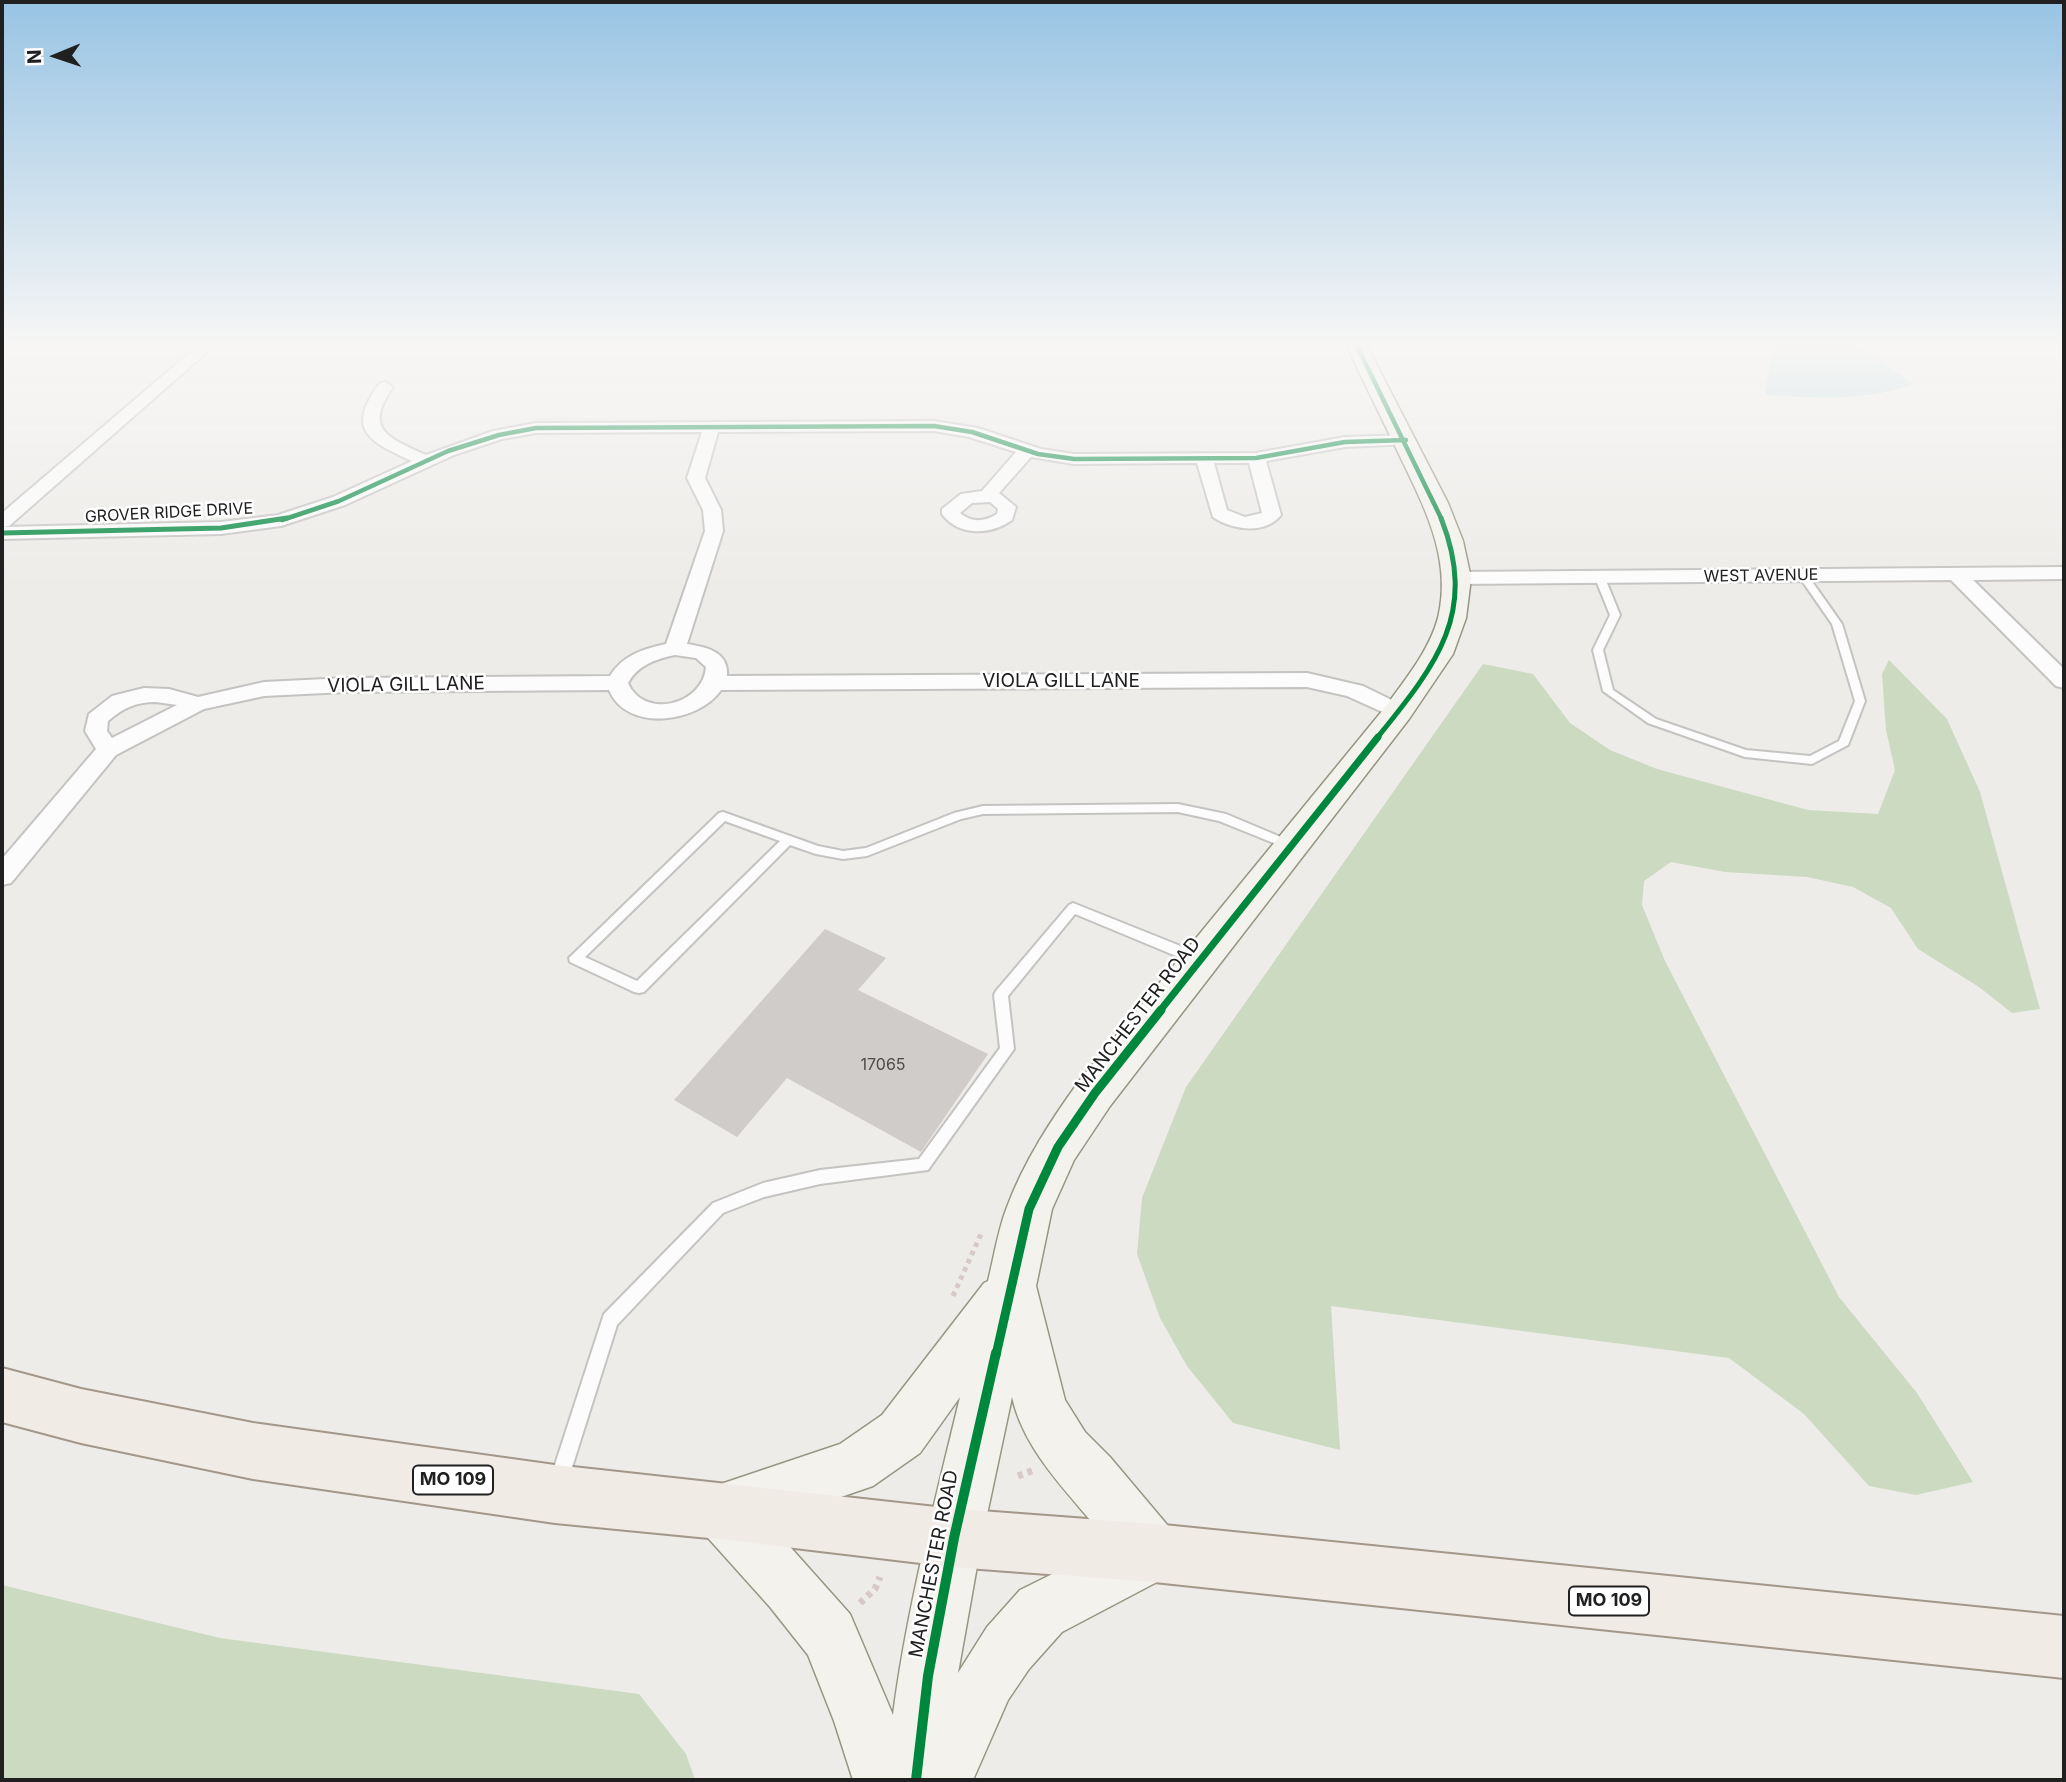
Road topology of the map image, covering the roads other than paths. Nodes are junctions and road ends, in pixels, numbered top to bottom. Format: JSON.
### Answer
{"nodes":[{"id":1,"x":112,"y":427,"type":"edge"},
{"id":2,"x":371,"y":427,"type":"edge"},
{"id":3,"x":610,"y":427,"type":"edge"},
{"id":4,"x":712,"y":427,"type":"edge"},
{"id":5,"x":941,"y":427,"type":"edge"},
{"id":6,"x":1399,"y":427,"type":"edge"},
{"id":7,"x":1406,"y":440,"type":"junction"},
{"id":8,"x":1027,"y":451,"type":"junction"},
{"id":9,"x":1204,"y":458,"type":"junction"},
{"id":10,"x":1256,"y":458,"type":"junction"},
{"id":11,"x":426,"y":461,"type":"junction"},
{"id":12,"x":987,"y":496,"type":"dead end"},
{"id":13,"x":2,"y":522,"type":"edge"},
{"id":14,"x":2,"y":533,"type":"edge"},
{"id":15,"x":2064,"y":573,"type":"edge"},
{"id":16,"x":1956,"y":574,"type":"junction"},
{"id":17,"x":1803,"y":575,"type":"junction"},
{"id":18,"x":1457,"y":578,"type":"junction"},
{"id":19,"x":1600,"y":578,"type":"junction"},
{"id":20,"x":675,"y":649,"type":"junction"},
{"id":21,"x":2064,"y":681,"type":"edge"},
{"id":22,"x":617,"y":683,"type":"junction"},
{"id":23,"x":717,"y":683,"type":"junction"},
{"id":24,"x":197,"y":704,"type":"junction"},
{"id":25,"x":1398,"y":712,"type":"junction"},
{"id":26,"x":108,"y":750,"type":"junction"},
{"id":27,"x":788,"y":840,"type":"junction"},
{"id":28,"x":1291,"y":846,"type":"junction"},
{"id":29,"x":2,"y":876,"type":"edge"},
{"id":30,"x":1201,"y":960,"type":"junction"},
{"id":31,"x":1012,"y":1284,"type":"junction"},
{"id":32,"x":2,"y":1395,"type":"edge"},
{"id":33,"x":555,"y":1494,"type":"junction"},
{"id":34,"x":719,"y":1510,"type":"junction"},
{"id":35,"x":954,"y":1538,"type":"junction"},
{"id":36,"x":1154,"y":1553,"type":"junction"},
{"id":37,"x":2064,"y":1647,"type":"edge"},
{"id":38,"x":884,"y":1780,"type":"edge"},
{"id":39,"x":916,"y":1780,"type":"edge"},
{"id":40,"x":941,"y":1780,"type":"edge"}],
"edges":[{"from":1,"to":13,"type":"street"},
{"from":2,"to":11,"type":"street"},
{"from":3,"to":11,"type":"street","name":"GROVER RIDGE DRIVE"},
{"from":4,"to":20,"type":"street"},
{"from":5,"to":8,"type":"street","name":"GROVER RIDGE DRIVE"},
{"from":6,"to":7,"type":"street","name":"MANCHESTER ROAD"},
{"from":7,"to":10,"type":"street","name":"GROVER RIDGE DRIVE"},
{"from":7,"to":18,"type":"street","name":"MANCHESTER ROAD"},
{"from":8,"to":9,"type":"street","name":"GROVER RIDGE DRIVE"},
{"from":8,"to":12,"type":"street"},
{"from":9,"to":10,"type":"street","name":"GROVER RIDGE DRIVE"},
{"from":9,"to":10,"type":"street"},
{"from":11,"to":14,"type":"street","name":"GROVER RIDGE DRIVE"},
{"from":15,"to":16,"type":"street","name":"WEST AVENUE"},
{"from":16,"to":17,"type":"street","name":"WEST AVENUE"},
{"from":16,"to":21,"type":"street"},
{"from":17,"to":19,"type":"street","name":"WEST AVENUE"},
{"from":17,"to":19,"type":"lane"},
{"from":18,"to":19,"type":"street","name":"WEST AVENUE"},
{"from":18,"to":25,"type":"street","name":"MANCHESTER ROAD"},
{"from":20,"to":22,"type":"street"},
{"from":20,"to":23,"type":"street"},
{"from":22,"to":23,"type":"street"},
{"from":22,"to":24,"type":"street","name":"VIOLA GILL LANE"},
{"from":23,"to":25,"type":"street","name":"VIOLA GILL LANE"},
{"from":24,"to":26,"type":"street","name":"VIOLA GILL LANE"},
{"from":24,"to":26,"type":"street","name":"VIOLA GILL LANE"},
{"from":25,"to":28,"type":"street","name":"MANCHESTER ROAD"},
{"from":26,"to":29,"type":"street","name":"VIOLA GILL LANE"},
{"from":27,"to":27,"type":"lane"},
{"from":27,"to":28,"type":"lane"},
{"from":28,"to":30,"type":"street","name":"MANCHESTER ROAD"},
{"from":30,"to":31,"type":"street","name":"MANCHESTER ROAD"},
{"from":30,"to":33,"type":"lane"},
{"from":31,"to":34,"type":"street"},
{"from":31,"to":35,"type":"street","name":"MANCHESTER ROAD"},
{"from":31,"to":36,"type":"street"},
{"from":32,"to":33,"type":"main road","number":"MO 109"},
{"from":33,"to":34,"type":"main road","number":"MO 109"},
{"from":34,"to":35,"type":"main road","number":"MO 109"},
{"from":34,"to":38,"type":"street"},
{"from":35,"to":36,"type":"main road","number":"MO 109"},
{"from":35,"to":39,"type":"street","name":"MANCHESTER ROAD"},
{"from":36,"to":37,"type":"main road","number":"MO 109"},
{"from":36,"to":40,"type":"street"}]}
